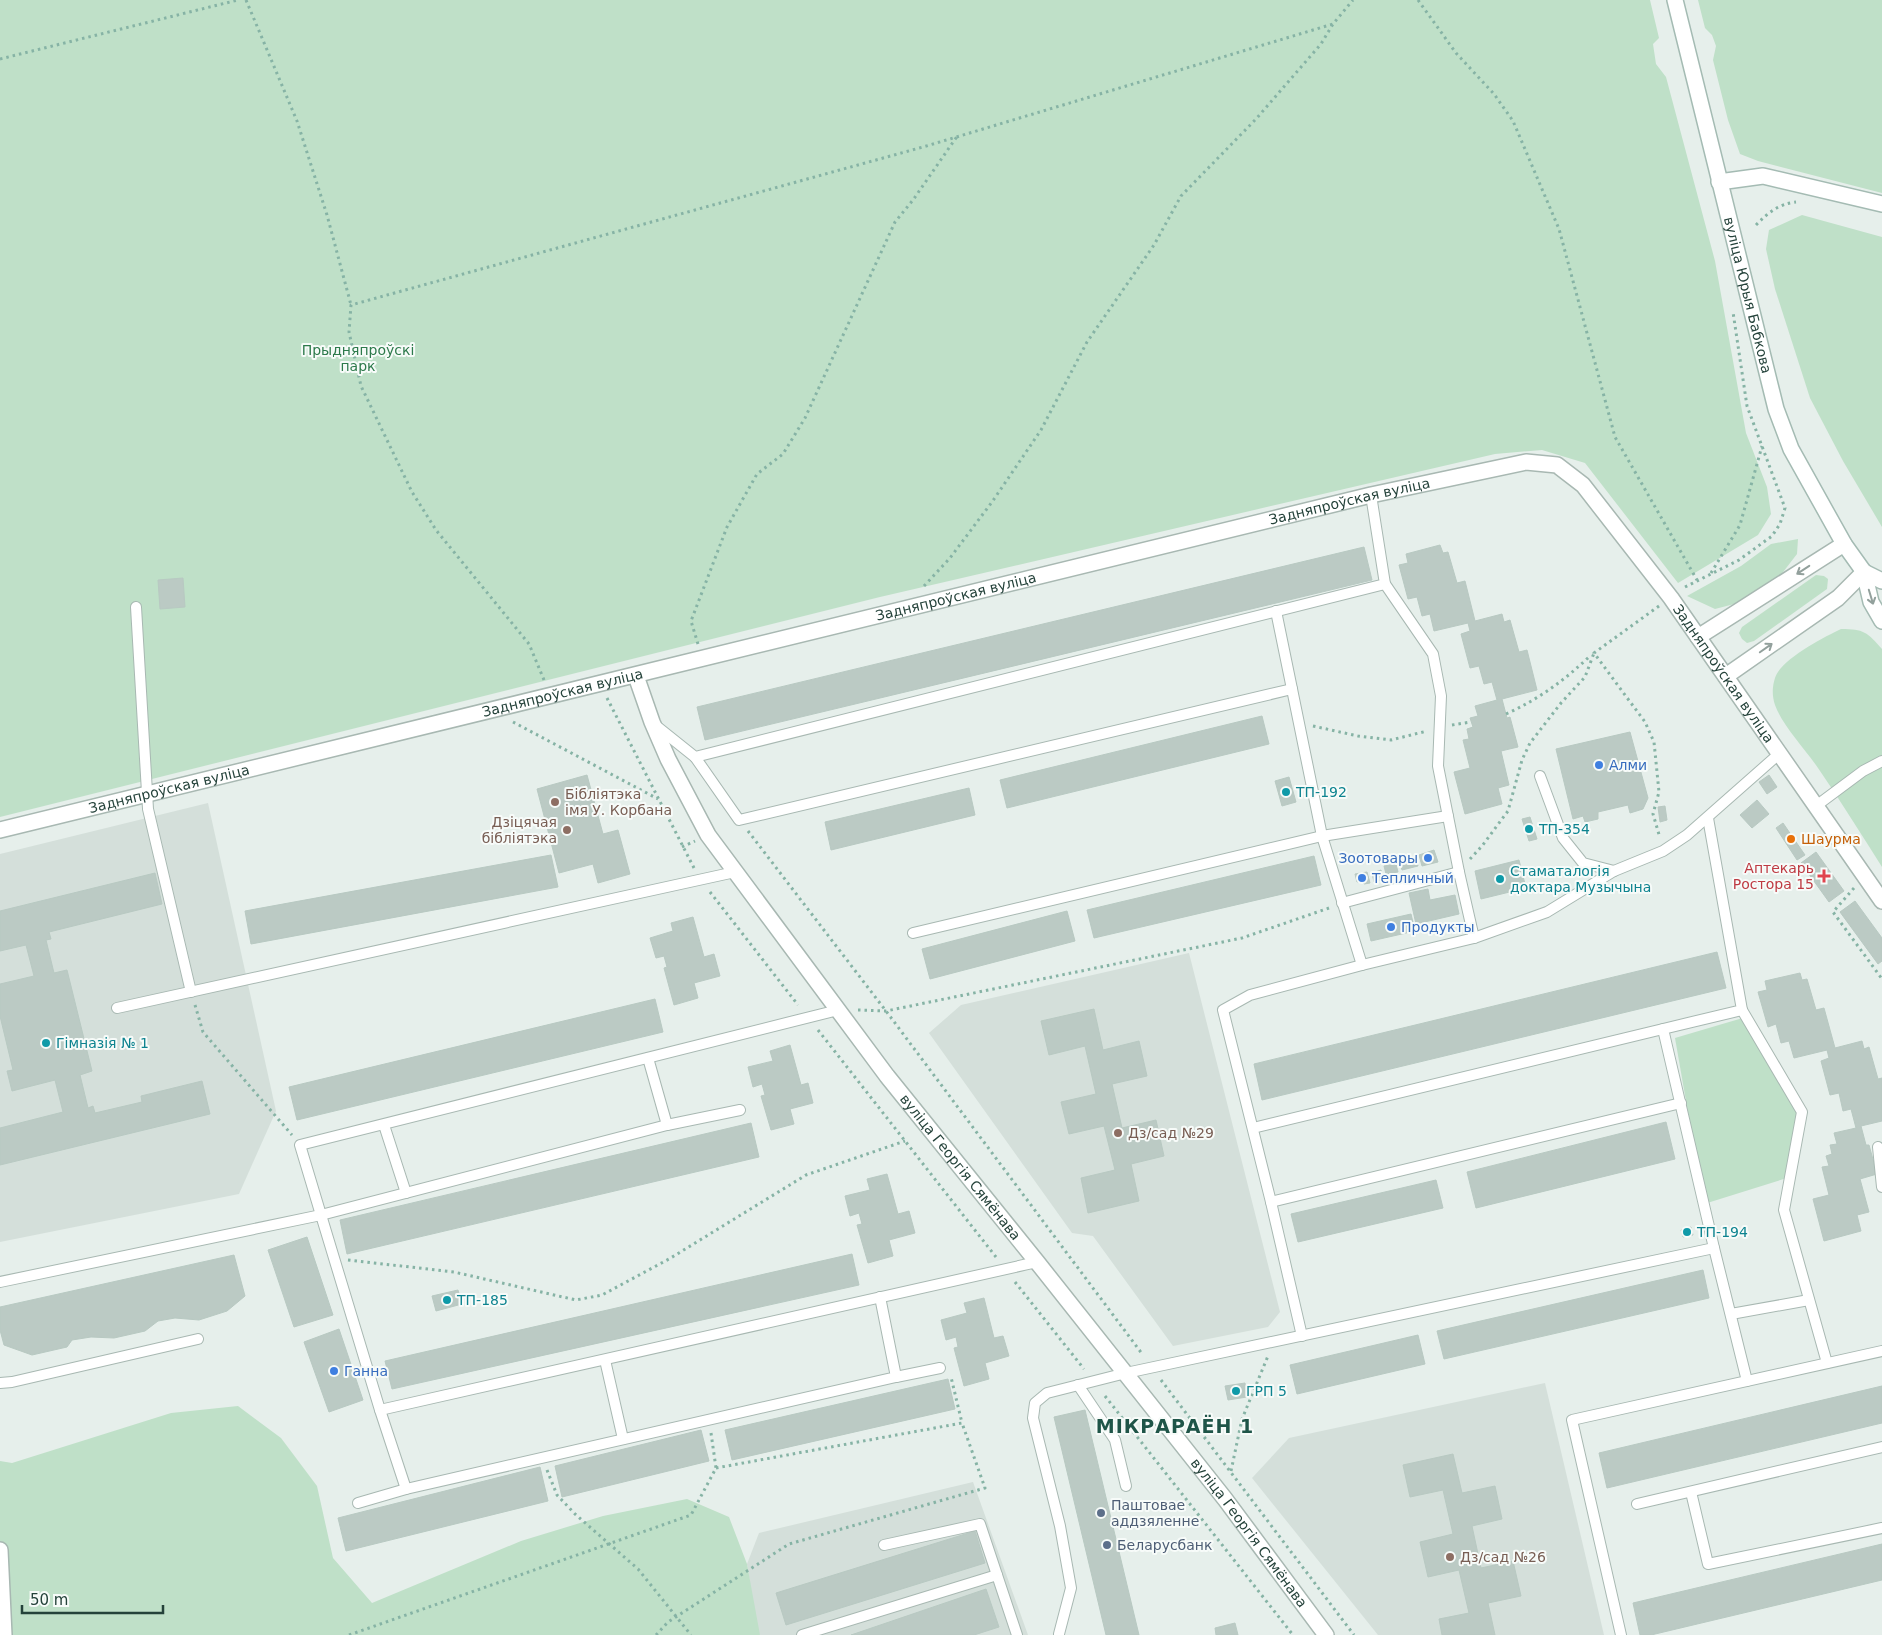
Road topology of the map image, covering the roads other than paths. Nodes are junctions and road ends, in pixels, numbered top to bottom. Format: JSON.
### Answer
{"nodes":[{"id":1,"x":1675,"y":0,"type":"edge"},
{"id":2,"x":1719,"y":182,"type":"junction"},
{"id":3,"x":1882,"y":204,"type":"edge"},
{"id":4,"x":1371,"y":495,"type":"junction"},
{"id":5,"x":1844,"y":544,"type":"junction"},
{"id":6,"x":1864,"y":572,"type":"junction"},
{"id":7,"x":1882,"y":581,"type":"edge"},
{"id":8,"x":1384,"y":584,"type":"junction"},
{"id":9,"x":136,"y":607,"type":"dead end"},
{"id":10,"x":1276,"y":612,"type":"junction"},
{"id":11,"x":1882,"y":620,"type":"edge"},
{"id":12,"x":1698,"y":637,"type":"junction"},
{"id":13,"x":1726,"y":676,"type":"junction"},
{"id":14,"x":639,"y":683,"type":"junction"},
{"id":15,"x":1292,"y":689,"type":"junction"},
{"id":16,"x":652,"y":722,"type":"junction"},
{"id":17,"x":1780,"y":753,"type":"junction"},
{"id":18,"x":695,"y":757,"type":"junction"},
{"id":19,"x":1882,"y":760,"type":"edge"},
{"id":20,"x":1540,"y":776,"type":"dead end"},
{"id":21,"x":147,"y":794,"type":"junction"},
{"id":22,"x":1816,"y":806,"type":"junction"},
{"id":23,"x":1448,"y":816,"type":"junction"},
{"id":24,"x":1708,"y":818,"type":"junction"},
{"id":25,"x":0,"y":830,"type":"edge"},
{"id":26,"x":1322,"y":836,"type":"junction"},
{"id":27,"x":1614,"y":871,"type":"junction"},
{"id":28,"x":735,"y":872,"type":"junction"},
{"id":29,"x":1459,"y":872,"type":"junction"},
{"id":30,"x":1882,"y":901,"type":"edge"},
{"id":31,"x":1342,"y":903,"type":"junction"},
{"id":32,"x":913,"y":932,"type":"dead end"},
{"id":33,"x":1474,"y":938,"type":"junction"},
{"id":34,"x":1362,"y":965,"type":"junction"},
{"id":35,"x":191,"y":992,"type":"junction"},
{"id":36,"x":117,"y":1008,"type":"dead end"},
{"id":37,"x":838,"y":1010,"type":"junction"},
{"id":38,"x":1742,"y":1010,"type":"junction"},
{"id":39,"x":1663,"y":1029,"type":"junction"},
{"id":40,"x":648,"y":1058,"type":"junction"},
{"id":41,"x":1680,"y":1103,"type":"junction"},
{"id":42,"x":740,"y":1110,"type":"dead end"},
{"id":43,"x":384,"y":1125,"type":"junction"},
{"id":44,"x":667,"y":1126,"type":"junction"},
{"id":45,"x":1253,"y":1128,"type":"junction"},
{"id":46,"x":1878,"y":1147,"type":"dead end"},
{"id":47,"x":1882,"y":1187,"type":"edge"},
{"id":48,"x":406,"y":1193,"type":"junction"},
{"id":49,"x":1271,"y":1202,"type":"junction"},
{"id":50,"x":321,"y":1215,"type":"junction"},
{"id":51,"x":1714,"y":1248,"type":"junction"},
{"id":52,"x":1037,"y":1262,"type":"junction"},
{"id":53,"x":0,"y":1282,"type":"edge"},
{"id":54,"x":880,"y":1297,"type":"junction"},
{"id":55,"x":1809,"y":1300,"type":"junction"},
{"id":56,"x":1731,"y":1314,"type":"junction"},
{"id":57,"x":1302,"y":1336,"type":"junction"},
{"id":58,"x":198,"y":1339,"type":"dead end"},
{"id":59,"x":1882,"y":1351,"type":"edge"},
{"id":60,"x":605,"y":1360,"type":"junction"},
{"id":61,"x":1827,"y":1363,"type":"junction"},
{"id":62,"x":940,"y":1368,"type":"road end"},
{"id":63,"x":1126,"y":1373,"type":"junction"},
{"id":64,"x":896,"y":1377,"type":"junction"},
{"id":65,"x":1747,"y":1381,"type":"junction"},
{"id":66,"x":0,"y":1383,"type":"edge"},
{"id":67,"x":1078,"y":1385,"type":"junction"},
{"id":68,"x":380,"y":1410,"type":"junction"},
{"id":69,"x":623,"y":1439,"type":"junction"},
{"id":70,"x":1882,"y":1448,"type":"edge"},
{"id":71,"x":1126,"y":1486,"type":"dead end"},
{"id":72,"x":406,"y":1488,"type":"junction"},
{"id":73,"x":1691,"y":1492,"type":"junction"},
{"id":74,"x":358,"y":1503,"type":"dead end"},
{"id":75,"x":1637,"y":1504,"type":"dead end"},
{"id":76,"x":1882,"y":1528,"type":"edge"},
{"id":77,"x":884,"y":1545,"type":"dead end"},
{"id":78,"x":0,"y":1550,"type":"edge"},
{"id":79,"x":997,"y":1575,"type":"junction"},
{"id":80,"x":1059,"y":1634,"type":"edge"},
{"id":81,"x":4,"y":1635,"type":"edge"},
{"id":82,"x":802,"y":1635,"type":"edge"},
{"id":83,"x":1017,"y":1635,"type":"edge"},
{"id":84,"x":1326,"y":1635,"type":"edge"},
{"id":85,"x":1621,"y":1635,"type":"edge"}],
"edges":[{"from":1,"to":2,"type":"street","name":"вуліца Юрыя Бабкова"},
{"from":2,"to":3,"type":"street"},
{"from":2,"to":5,"type":"street","name":"вуліца Юрыя Бабкова"},
{"from":4,"to":8,"type":"lane"},
{"from":4,"to":12,"type":"street","name":"Задняпроўская вуліца"},
{"from":4,"to":14,"type":"street","name":"Задняпроўская вуліца"},
{"from":5,"to":6,"type":"street","name":"вуліца Юрыя Бабкова"},
{"from":5,"to":12,"type":"street","one_way":true},
{"from":6,"to":7,"type":"street"},
{"from":6,"to":11,"type":"street","one_way":true},
{"from":13,"to":6,"type":"street","one_way":true},
{"from":8,"to":10,"type":"lane"},
{"from":8,"to":23,"type":"lane"},
{"from":9,"to":21,"type":"lane"},
{"from":10,"to":15,"type":"lane"},
{"from":10,"to":18,"type":"lane"},
{"from":12,"to":13,"type":"street","name":"Задняпроўская вуліца"},
{"from":13,"to":17,"type":"street","name":"Задняпроўская вуліца"},
{"from":14,"to":16,"type":"street","name":"вуліца Георгія Сямёнава"},
{"from":14,"to":21,"type":"street","name":"Задняпроўская вуліца"},
{"from":15,"to":18,"type":"lane"},
{"from":15,"to":26,"type":"lane"},
{"from":16,"to":18,"type":"lane"},
{"from":16,"to":28,"type":"street","name":"вуліца Георгія Сямёнава"},
{"from":17,"to":22,"type":"street","name":"Задняпроўская вуліца"},
{"from":17,"to":24,"type":"lane"},
{"from":19,"to":22,"type":"lane"},
{"from":20,"to":27,"type":"lane"},
{"from":21,"to":25,"type":"street","name":"Задняпроўская вуліца"},
{"from":21,"to":35,"type":"lane"},
{"from":22,"to":30,"type":"street","name":"Задняпроўская вуліца"},
{"from":23,"to":26,"type":"lane"},
{"from":23,"to":29,"type":"lane"},
{"from":24,"to":27,"type":"lane"},
{"from":24,"to":38,"type":"lane"},
{"from":26,"to":31,"type":"lane"},
{"from":26,"to":32,"type":"lane"},
{"from":27,"to":33,"type":"lane"},
{"from":28,"to":35,"type":"lane"},
{"from":28,"to":37,"type":"street","name":"вуліца Георгія Сямёнава"},
{"from":29,"to":31,"type":"lane"},
{"from":29,"to":33,"type":"lane"},
{"from":31,"to":34,"type":"lane"},
{"from":33,"to":34,"type":"lane"},
{"from":34,"to":45,"type":"lane"},
{"from":35,"to":36,"type":"lane"},
{"from":37,"to":40,"type":"lane"},
{"from":37,"to":52,"type":"street","name":"вуліца Георгія Сямёнава"},
{"from":38,"to":39,"type":"lane"},
{"from":38,"to":55,"type":"lane"},
{"from":39,"to":41,"type":"lane"},
{"from":39,"to":45,"type":"lane"},
{"from":40,"to":43,"type":"lane"},
{"from":40,"to":44,"type":"lane"},
{"from":41,"to":49,"type":"lane"},
{"from":41,"to":51,"type":"lane"},
{"from":42,"to":44,"type":"lane"},
{"from":43,"to":48,"type":"lane"},
{"from":43,"to":50,"type":"lane"},
{"from":44,"to":48,"type":"lane"},
{"from":45,"to":49,"type":"lane"},
{"from":46,"to":47,"type":"lane"},
{"from":48,"to":50,"type":"lane"},
{"from":49,"to":57,"type":"lane"},
{"from":50,"to":53,"type":"lane"},
{"from":50,"to":68,"type":"lane"},
{"from":51,"to":56,"type":"lane"},
{"from":51,"to":57,"type":"lane"},
{"from":52,"to":54,"type":"lane"},
{"from":52,"to":63,"type":"street","name":"вуліца Георгія Сямёнава"},
{"from":54,"to":60,"type":"lane"},
{"from":54,"to":64,"type":"lane"},
{"from":55,"to":56,"type":"lane"},
{"from":55,"to":61,"type":"lane"},
{"from":56,"to":65,"type":"lane"},
{"from":57,"to":63,"type":"lane"},
{"from":58,"to":66,"type":"lane"},
{"from":59,"to":61,"type":"lane"},
{"from":60,"to":68,"type":"lane"},
{"from":60,"to":69,"type":"lane"},
{"from":61,"to":65,"type":"lane"},
{"from":62,"to":64,"type":"lane"},
{"from":63,"to":67,"type":"lane"},
{"from":63,"to":84,"type":"street","name":"вуліца Георгія Сямёнава"},
{"from":64,"to":69,"type":"lane"},
{"from":65,"to":85,"type":"lane"},
{"from":67,"to":71,"type":"lane"},
{"from":67,"to":80,"type":"lane"},
{"from":68,"to":72,"type":"lane"},
{"from":69,"to":72,"type":"lane"},
{"from":70,"to":73,"type":"lane"},
{"from":72,"to":74,"type":"lane"},
{"from":73,"to":75,"type":"lane"},
{"from":73,"to":76,"type":"lane"},
{"from":77,"to":79,"type":"lane"},
{"from":78,"to":81,"type":"street"},
{"from":79,"to":82,"type":"lane"},
{"from":79,"to":83,"type":"lane"}]}
